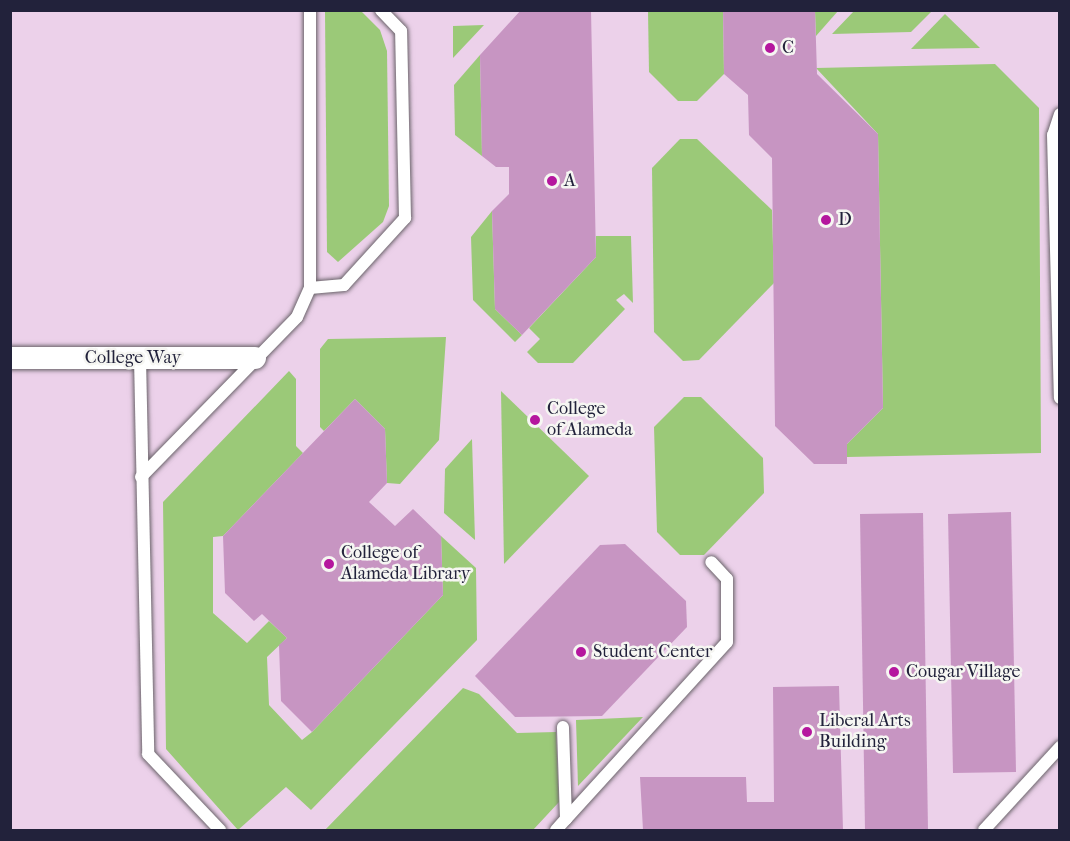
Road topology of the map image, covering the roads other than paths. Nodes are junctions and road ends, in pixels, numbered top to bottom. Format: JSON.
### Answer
{"nodes":[{"id":1,"x":310,"y":10,"type":"edge"},
{"id":2,"x":381,"y":10,"type":"edge"},
{"id":3,"x":1059,"y":114,"type":"edge"},
{"id":4,"x":310,"y":288,"type":"junction"},
{"id":5,"x":10,"y":358,"type":"edge"},
{"id":6,"x":140,"y":358,"type":"junction"},
{"id":7,"x":255,"y":358,"type":"junction"},
{"id":8,"x":1059,"y":398,"type":"edge"},
{"id":9,"x":141,"y":477,"type":"junction"},
{"id":10,"x":711,"y":562,"type":"dead end"},
{"id":11,"x":563,"y":727,"type":"dead end"},
{"id":12,"x":1059,"y":747,"type":"edge"},
{"id":13,"x":566,"y":819,"type":"junction"},
{"id":14,"x":220,"y":831,"type":"edge"},
{"id":15,"x":556,"y":831,"type":"edge"},
{"id":16,"x":984,"y":831,"type":"edge"}],
"edges":[{"from":1,"to":4,"type":"lane"},
{"from":2,"to":4,"type":"lane"},
{"from":3,"to":8,"type":"lane"},
{"from":4,"to":7,"type":"lane"},
{"from":5,"to":6,"type":"street","name":"College Way"},
{"from":6,"to":7,"type":"street","name":"College Way"},
{"from":6,"to":9,"type":"lane"},
{"from":7,"to":9,"type":"lane"},
{"from":9,"to":14,"type":"lane"},
{"from":10,"to":13,"type":"lane"},
{"from":11,"to":13,"type":"lane"},
{"from":12,"to":16,"type":"lane"},
{"from":13,"to":15,"type":"lane"}]}
